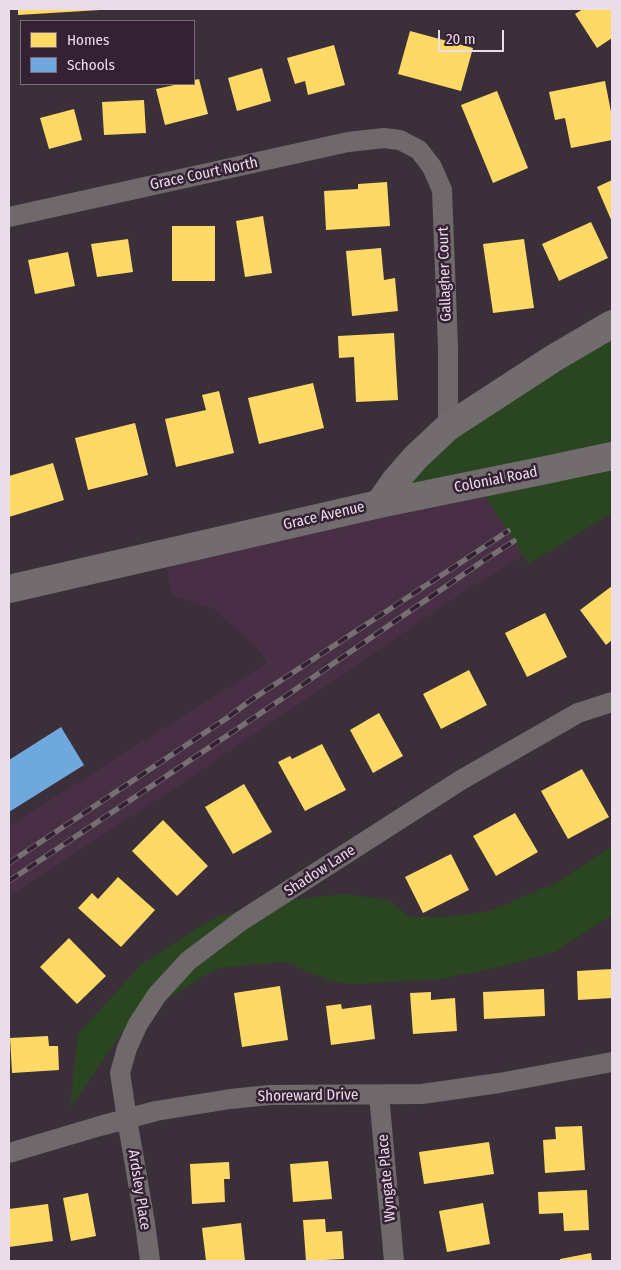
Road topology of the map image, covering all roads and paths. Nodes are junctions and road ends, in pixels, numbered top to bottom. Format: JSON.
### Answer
{"nodes":[{"id":1,"x":400,"y":140,"type":"joint"},
{"id":2,"x":9,"y":217,"type":"edge"},
{"id":3,"x":612,"y":324,"type":"edge"},
{"id":4,"x":448,"y":427,"type":"junction"},
{"id":5,"x":612,"y":456,"type":"edge"},
{"id":6,"x":379,"y":504,"type":"junction"},
{"id":7,"x":9,"y":589,"type":"edge"},
{"id":8,"x":612,"y":702,"type":"edge"},
{"id":9,"x":612,"y":1062,"type":"edge"},
{"id":10,"x":379,"y":1095,"type":"junction"},
{"id":11,"x":127,"y":1119,"type":"junction"},
{"id":12,"x":9,"y":1153,"type":"edge"},
{"id":13,"x":150,"y":1261,"type":"edge"},
{"id":14,"x":394,"y":1261,"type":"edge"}],
"edges":[{"from":1,"to":2,"type":"street","name":"Grace Court North"},
{"from":1,"to":4,"type":"street","name":"Gallagher Court"},
{"from":3,"to":4,"type":"street","name":"Grace Avenue"},
{"from":4,"to":6,"type":"street","name":"Grace Avenue"},
{"from":5,"to":6,"type":"street","name":"Colonial Road"},
{"from":6,"to":7,"type":"street","name":"Grace Avenue"},
{"from":8,"to":11,"type":"street","name":"Shadow Lane"},
{"from":9,"to":10,"type":"street","name":"Shoreward Drive"},
{"from":10,"to":11,"type":"street","name":"Shoreward Drive"},
{"from":10,"to":14,"type":"street","name":"Wyngate Place"},
{"from":11,"to":12,"type":"street","name":"Shoreward Drive"},
{"from":11,"to":13,"type":"street","name":"Ardsley Place"}]}
